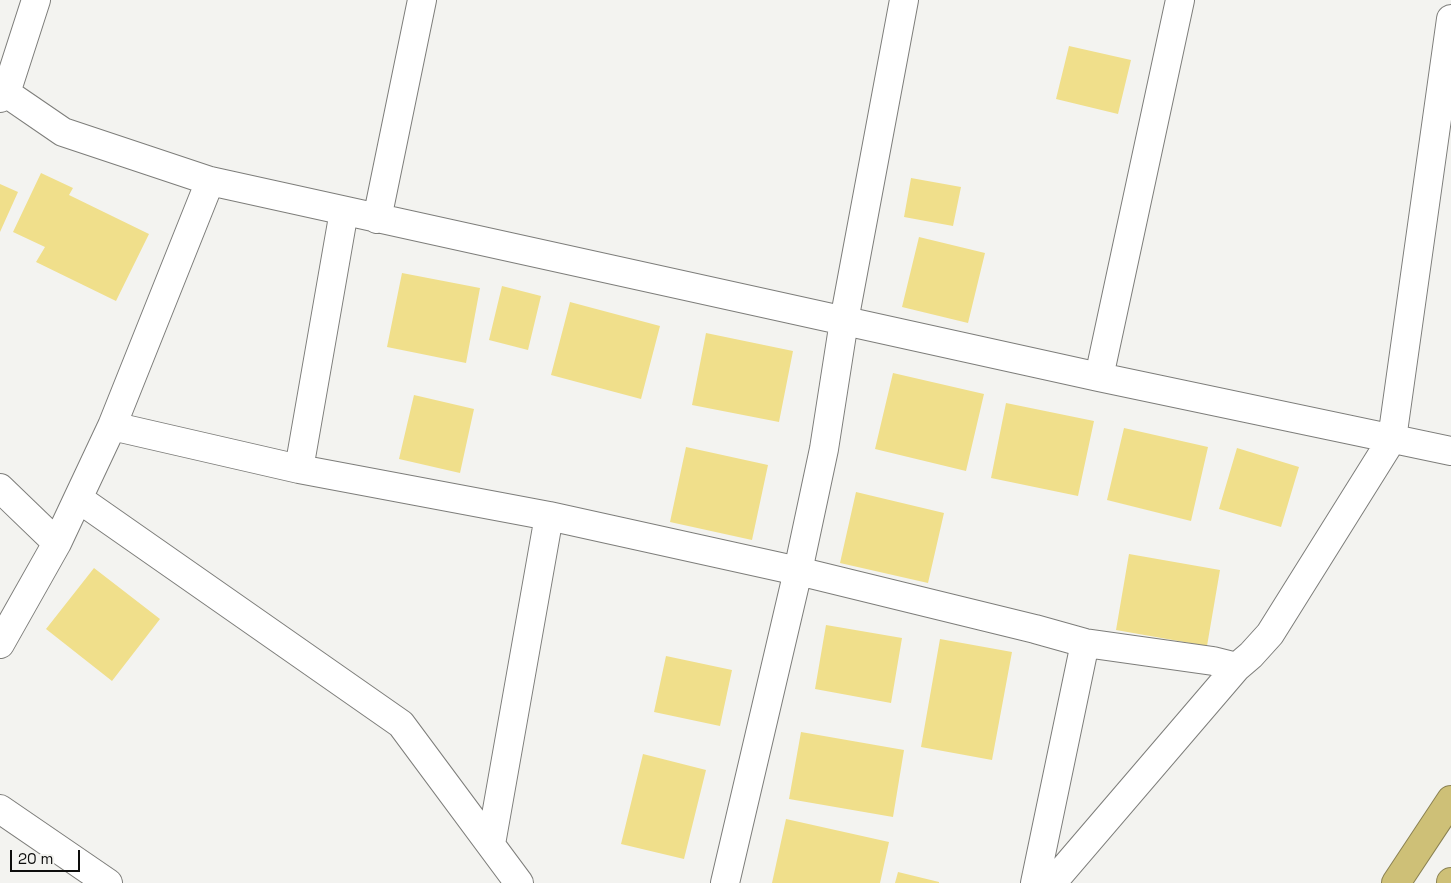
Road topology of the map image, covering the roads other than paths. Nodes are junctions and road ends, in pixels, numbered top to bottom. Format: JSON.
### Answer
{"nodes":[{"id":1,"x":36,"y":0,"type":"edge"},
{"id":2,"x":422,"y":0,"type":"edge"},
{"id":3,"x":1180,"y":0,"type":"edge"},
{"id":4,"x":901,"y":1,"type":"edge"},
{"id":5,"x":1451,"y":19,"type":"edge"},
{"id":6,"x":2,"y":94,"type":"edge"},
{"id":7,"x":210,"y":181,"type":"junction"},
{"id":8,"x":344,"y":211,"type":"junction"},
{"id":9,"x":377,"y":219,"type":"junction"},
{"id":10,"x":844,"y":321,"type":"junction"},
{"id":11,"x":1099,"y":377,"type":"junction"},
{"id":12,"x":112,"y":426,"type":"junction"},
{"id":13,"x":1392,"y":438,"type":"junction"},
{"id":14,"x":1451,"y":451,"type":"edge"},
{"id":15,"x":299,"y":470,"type":"junction"},
{"id":16,"x":0,"y":488,"type":"edge"},
{"id":17,"x":79,"y":499,"type":"junction"},
{"id":18,"x":549,"y":516,"type":"junction"},
{"id":19,"x":57,"y":542,"type":"junction"},
{"id":20,"x":798,"y":571,"type":"junction"},
{"id":21,"x":1085,"y":643,"type":"junction"},
{"id":22,"x":0,"y":644,"type":"edge"},
{"id":23,"x":1237,"y":667,"type":"junction"},
{"id":24,"x":1451,"y":800,"type":"edge"},
{"id":25,"x":0,"y":809,"type":"edge"},
{"id":26,"x":491,"y":844,"type":"junction"},
{"id":27,"x":108,"y":883,"type":"edge"},
{"id":28,"x":519,"y":883,"type":"edge"},
{"id":29,"x":725,"y":883,"type":"edge"},
{"id":30,"x":1035,"y":883,"type":"edge"},
{"id":31,"x":1052,"y":883,"type":"edge"},
{"id":32,"x":1396,"y":883,"type":"edge"}],
"edges":[{"from":1,"to":6,"type":"street"},
{"from":2,"to":9,"type":"street"},
{"from":3,"to":11,"type":"street"},
{"from":4,"to":10,"type":"street"},
{"from":5,"to":13,"type":"street"},
{"from":6,"to":7,"type":"street"},
{"from":7,"to":8,"type":"street"},
{"from":7,"to":12,"type":"street"},
{"from":8,"to":9,"type":"street"},
{"from":8,"to":15,"type":"street"},
{"from":9,"to":10,"type":"street"},
{"from":10,"to":11,"type":"street"},
{"from":10,"to":20,"type":"street"},
{"from":11,"to":13,"type":"street"},
{"from":12,"to":15,"type":"street"},
{"from":12,"to":17,"type":"street"},
{"from":13,"to":14,"type":"street"},
{"from":13,"to":23,"type":"street"},
{"from":15,"to":18,"type":"street"},
{"from":16,"to":19,"type":"street"},
{"from":17,"to":19,"type":"street"},
{"from":17,"to":26,"type":"street"},
{"from":18,"to":20,"type":"street"},
{"from":18,"to":26,"type":"street"},
{"from":19,"to":22,"type":"street"},
{"from":20,"to":21,"type":"street"},
{"from":20,"to":29,"type":"street"},
{"from":21,"to":23,"type":"street"},
{"from":21,"to":30,"type":"street"},
{"from":23,"to":31,"type":"street"},
{"from":24,"to":32,"type":"highway"},
{"from":25,"to":27,"type":"street"},
{"from":26,"to":28,"type":"street"}]}
